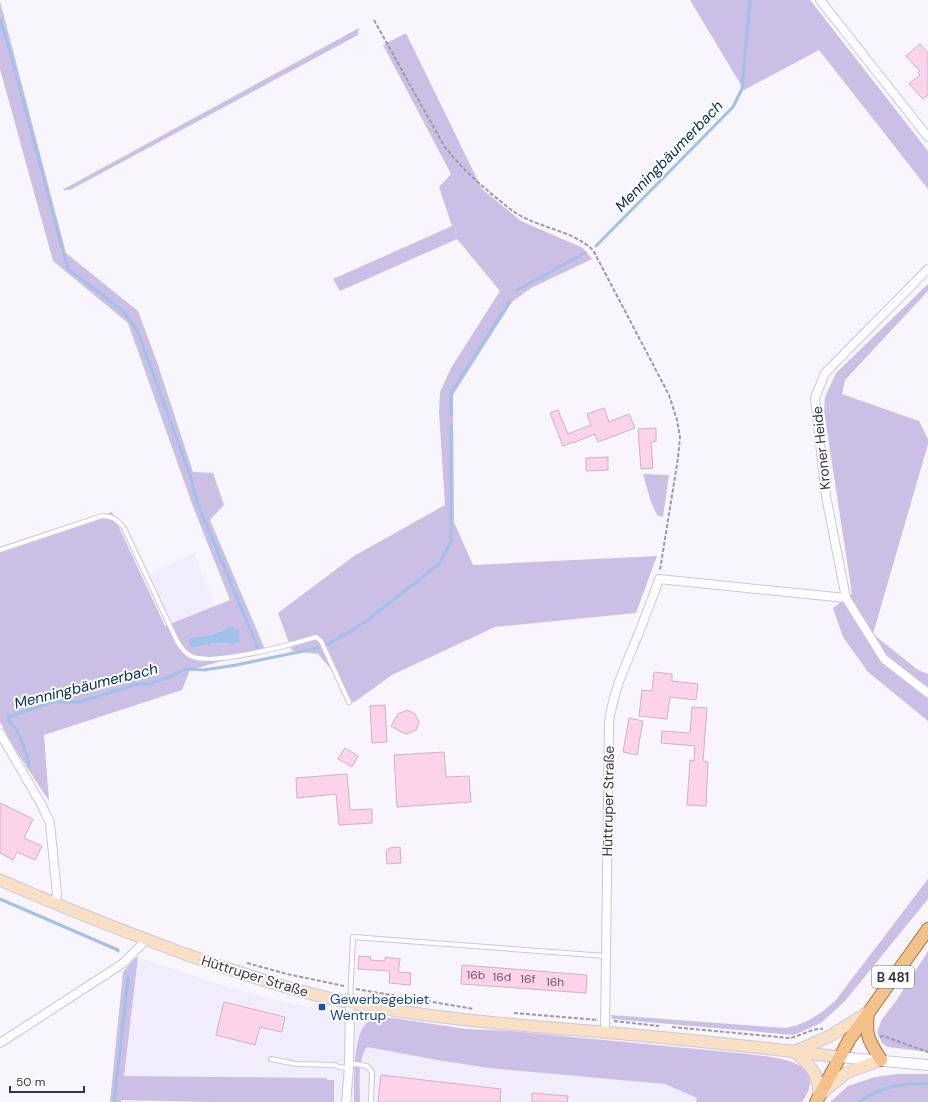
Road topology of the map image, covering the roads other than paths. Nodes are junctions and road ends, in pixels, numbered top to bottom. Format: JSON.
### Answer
{"nodes":[{"id":1,"x":820,"y":0,"type":"edge"},
{"id":2,"x":928,"y":137,"type":"edge"},
{"id":3,"x":928,"y":269,"type":"edge"},
{"id":4,"x":0,"y":550,"type":"edge"},
{"id":5,"x":846,"y":598,"type":"junction"},
{"id":6,"x":928,"y":693,"type":"edge"},
{"id":7,"x":349,"y":702,"type":"dead end"},
{"id":8,"x":0,"y":733,"type":"edge"},
{"id":9,"x":0,"y":880,"type":"edge"},
{"id":10,"x":55,"y":904,"type":"junction"},
{"id":11,"x":928,"y":929,"type":"edge"},
{"id":12,"x":146,"y":940,"type":"junction"},
{"id":13,"x":606,"y":956,"type":"junction"},
{"id":14,"x":350,"y":1003,"type":"junction"},
{"id":15,"x":869,"y":1012,"type":"junction"},
{"id":16,"x":605,"y":1032,"type":"junction"},
{"id":17,"x":0,"y":1043,"type":"edge"},
{"id":18,"x":796,"y":1052,"type":"junction"},
{"id":19,"x":271,"y":1058,"type":"dead end"},
{"id":20,"x":839,"y":1058,"type":"junction"},
{"id":21,"x":881,"y":1060,"type":"junction"},
{"id":22,"x":928,"y":1065,"type":"edge"},
{"id":23,"x":349,"y":1066,"type":"junction"},
{"id":24,"x":817,"y":1099,"type":"edge"},
{"id":25,"x":346,"y":1102,"type":"edge"},
{"id":26,"x":372,"y":1102,"type":"edge"}],
"edges":[{"from":1,"to":2,"type":"street"},
{"from":3,"to":5,"type":"street","name":"Kroner Heide"},
{"from":4,"to":7,"type":"lane"},
{"from":5,"to":6,"type":"street","name":"Kroner Heide"},
{"from":5,"to":13,"type":"street","name":"Hüttruper Straße"},
{"from":8,"to":10,"type":"street"},
{"from":9,"to":10,"type":"main road","name":"Hüttruper Straße"},
{"from":10,"to":12,"type":"main road","name":"Hüttruper Straße"},
{"from":11,"to":15,"type":"main road","number":"B 481"},
{"from":12,"to":14,"type":"main road","name":"Hüttruper Straße"},
{"from":12,"to":17,"type":"street"},
{"from":13,"to":14,"type":"lane"},
{"from":13,"to":16,"type":"street","name":"Hüttruper Straße"},
{"from":14,"to":16,"type":"main road","name":"Hüttruper Straße"},
{"from":14,"to":23,"type":"street"},
{"from":15,"to":18,"type":"main road"},
{"from":15,"to":20,"type":"main road","number":"B 481"},
{"from":15,"to":21,"type":"main road"},
{"from":16,"to":18,"type":"main road","name":"Hüttruper Straße"},
{"from":18,"to":20,"type":"main road","name":"Hüttruper Straße"},
{"from":18,"to":24,"type":"main road"},
{"from":19,"to":23,"type":"lane"},
{"from":20,"to":21,"type":"street"},
{"from":20,"to":24,"type":"main road","number":"B 481"},
{"from":21,"to":22,"type":"street"},
{"from":21,"to":24,"type":"main road"},
{"from":23,"to":25,"type":"street"},
{"from":23,"to":26,"type":"lane"}]}
